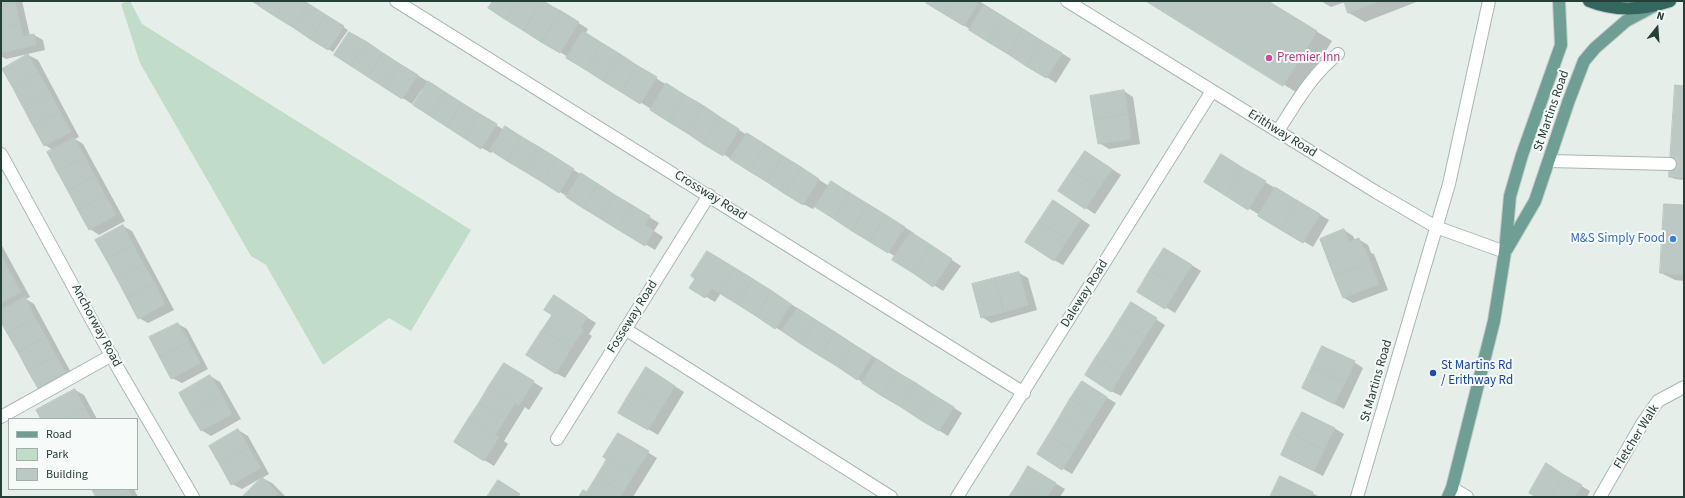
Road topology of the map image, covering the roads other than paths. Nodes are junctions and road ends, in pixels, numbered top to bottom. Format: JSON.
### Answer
{"nodes":[{"id":1,"x":396,"y":1,"type":"edge"},
{"id":2,"x":1066,"y":1,"type":"edge"},
{"id":3,"x":1489,"y":1,"type":"edge"},
{"id":4,"x":1559,"y":1,"type":"edge"},
{"id":5,"x":1589,"y":1,"type":"edge"},
{"id":6,"x":1670,"y":1,"type":"edge"},
{"id":7,"x":1655,"y":6,"type":"junction"},
{"id":8,"x":1338,"y":54,"type":"dead end"},
{"id":9,"x":1212,"y":91,"type":"junction"},
{"id":10,"x":1278,"y":131,"type":"junction"},
{"id":11,"x":2,"y":158,"type":"edge"},
{"id":12,"x":1550,"y":161,"type":"junction"},
{"id":13,"x":1670,"y":164,"type":"tunnel mouth"},
{"id":14,"x":708,"y":195,"type":"junction"},
{"id":15,"x":1436,"y":227,"type":"junction"},
{"id":16,"x":1506,"y":252,"type":"junction"},
{"id":17,"x":625,"y":330,"type":"junction"},
{"id":18,"x":112,"y":355,"type":"junction"},
{"id":19,"x":1684,"y":387,"type":"edge"},
{"id":20,"x":1024,"y":393,"type":"junction"},
{"id":21,"x":1,"y":417,"type":"edge"},
{"id":22,"x":558,"y":439,"type":"dead end"},
{"id":23,"x":1450,"y":493,"type":"edge"},
{"id":24,"x":193,"y":497,"type":"edge"},
{"id":25,"x":891,"y":497,"type":"edge"},
{"id":26,"x":957,"y":497,"type":"edge"},
{"id":27,"x":1357,"y":497,"type":"edge"},
{"id":28,"x":1467,"y":497,"type":"edge"},
{"id":29,"x":1600,"y":497,"type":"edge"}],
"edges":[{"from":1,"to":14,"type":"street","name":"Crossway Road"},
{"from":2,"to":9,"type":"street","name":"Erithway Road"},
{"from":3,"to":15,"type":"street","name":"St Martins Road"},
{"from":4,"to":16,"type":"main road","name":"St Martins Road"},
{"from":5,"to":7,"type":"highway"},
{"from":6,"to":7,"type":"highway"},
{"from":7,"to":12,"type":"main road","name":"St Martins Road"},
{"from":8,"to":10,"type":"street"},
{"from":9,"to":10,"type":"street","name":"Erithway Road"},
{"from":9,"to":20,"type":"street","name":"Daleway Road"},
{"from":10,"to":15,"type":"street","name":"Erithway Road"},
{"from":11,"to":18,"type":"street","name":"Anchorway Road"},
{"from":12,"to":13,"type":"street"},
{"from":12,"to":16,"type":"main road","name":"St Martins Road"},
{"from":14,"to":17,"type":"street","name":"Fosseway Road"},
{"from":14,"to":20,"type":"street","name":"Crossway Road"},
{"from":15,"to":16,"type":"street","name":"Erithway Road"},
{"from":15,"to":27,"type":"street","name":"St Martins Road"},
{"from":16,"to":23,"type":"main road","name":"St Martins Road"},
{"from":17,"to":22,"type":"street","name":"Fosseway Road"},
{"from":17,"to":25,"type":"street"},
{"from":18,"to":21,"type":"street"},
{"from":18,"to":24,"type":"street","name":"Anchorway Road"},
{"from":19,"to":29,"type":"street","name":"Fletcher Walk"},
{"from":20,"to":26,"type":"street","name":"Daleway Road"},
{"from":23,"to":28,"type":"street"}]}
